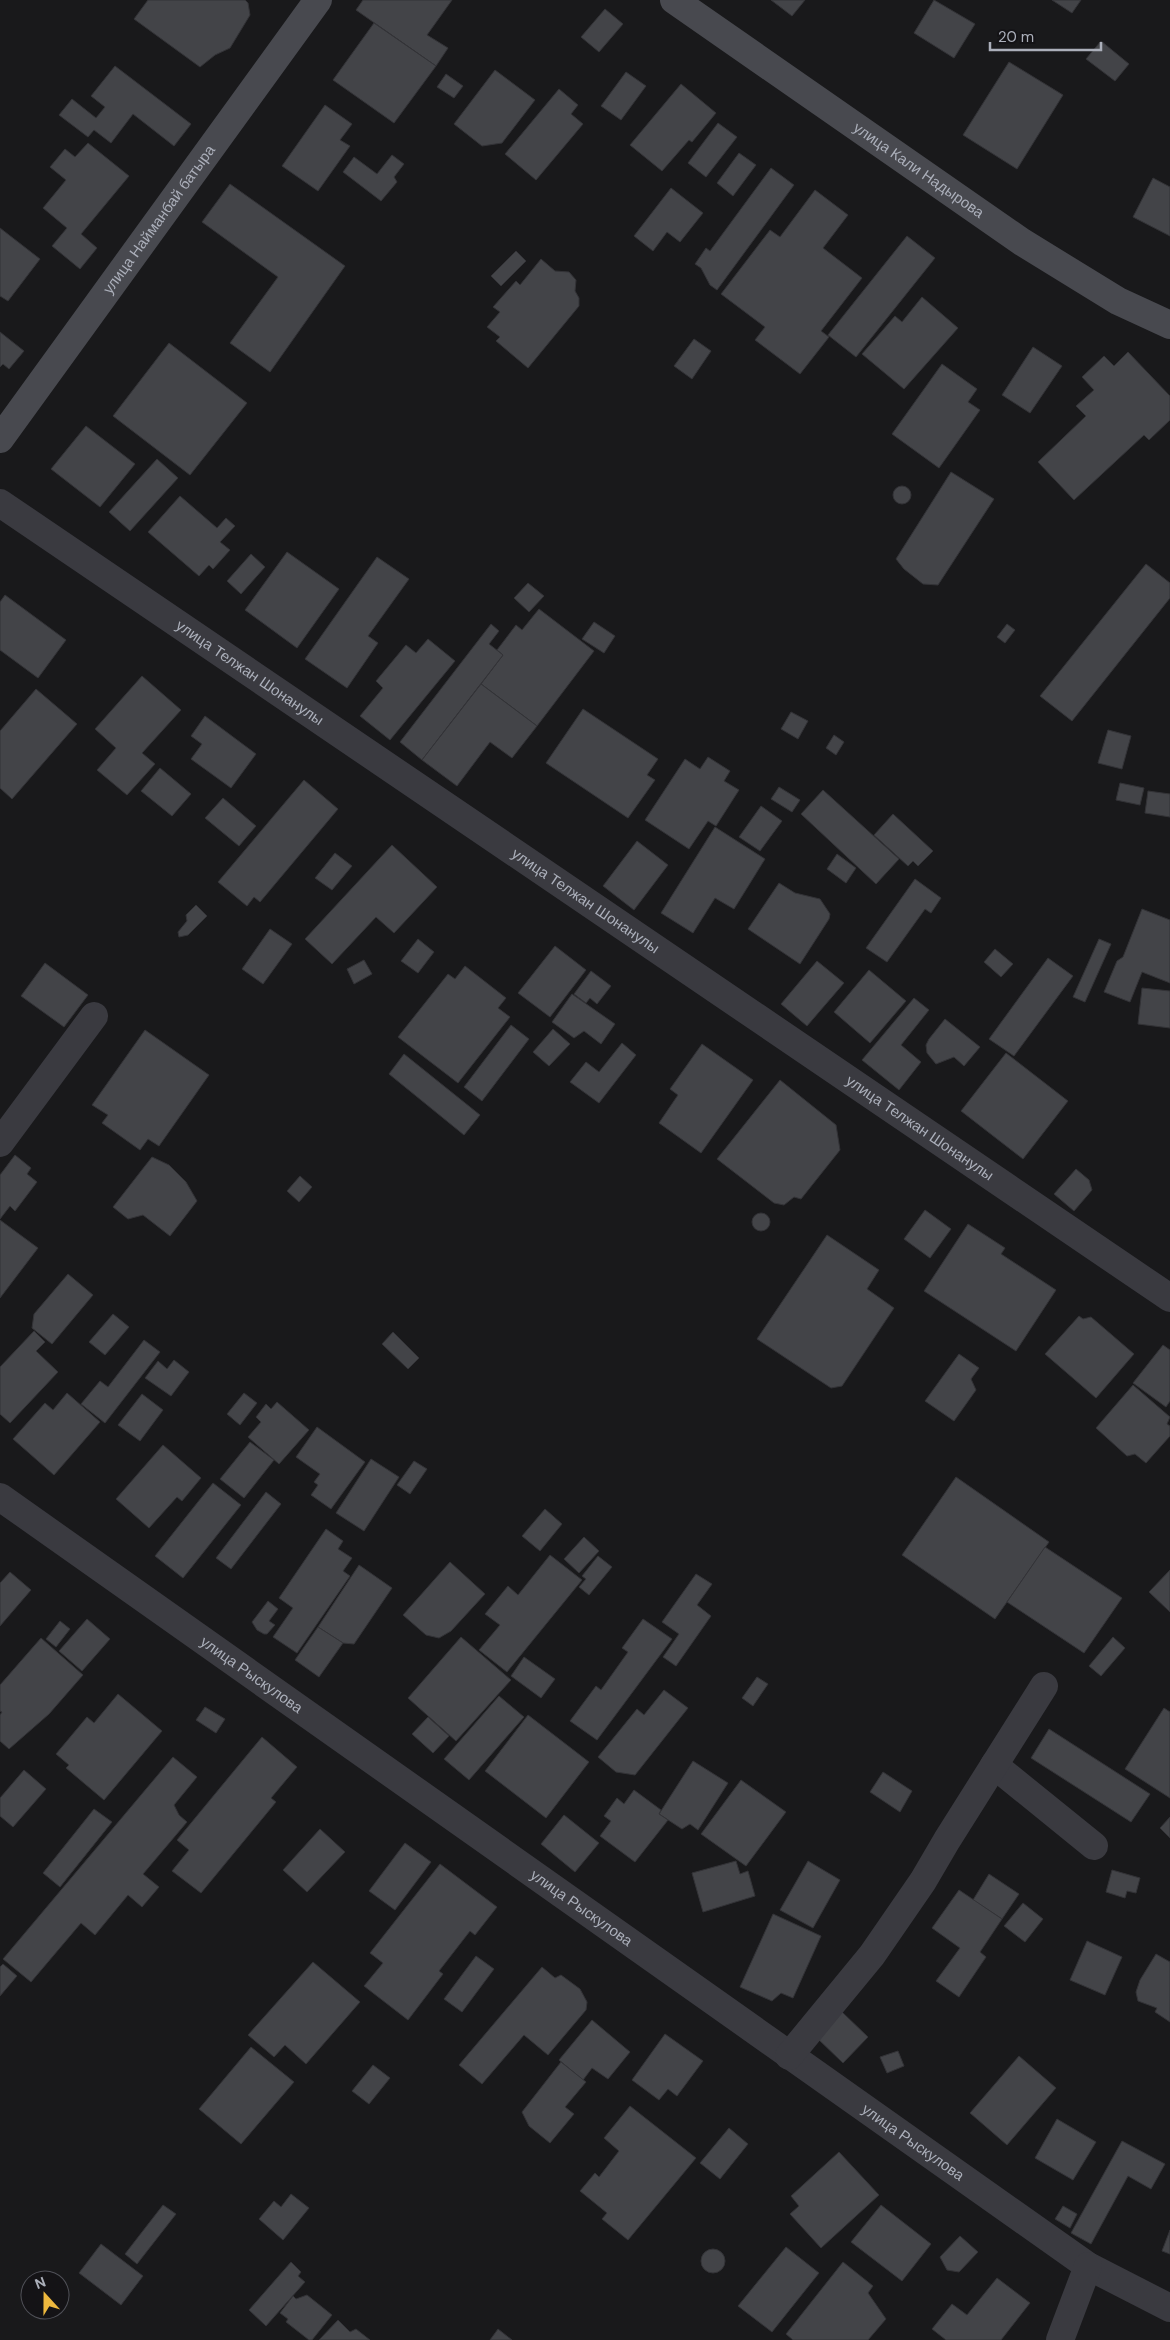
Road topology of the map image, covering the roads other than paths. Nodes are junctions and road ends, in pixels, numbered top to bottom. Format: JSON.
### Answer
{"nodes":[{"id":1,"x":318,"y":0,"type":"edge"},
{"id":2,"x":674,"y":0,"type":"edge"},
{"id":3,"x":1170,"y":326,"type":"edge"},
{"id":4,"x":0,"y":439,"type":"edge"},
{"id":5,"x":0,"y":503,"type":"edge"},
{"id":6,"x":94,"y":1016,"type":"dead end"},
{"id":7,"x":0,"y":1143,"type":"edge"},
{"id":8,"x":1170,"y":1298,"type":"edge"},
{"id":9,"x":0,"y":1498,"type":"edge"},
{"id":10,"x":1044,"y":1686,"type":"dead end"},
{"id":11,"x":994,"y":1765,"type":"junction"},
{"id":12,"x":1094,"y":1846,"type":"dead end"},
{"id":13,"x":789,"y":2056,"type":"junction"},
{"id":14,"x":1088,"y":2266,"type":"junction"},
{"id":15,"x":1170,"y":2308,"type":"edge"},
{"id":16,"x":1060,"y":2340,"type":"edge"}],
"edges":[{"from":1,"to":4,"type":"street","name":"улица Найманбай батыра"},
{"from":2,"to":3,"type":"street","name":"улица Кали Надырова"},
{"from":5,"to":8,"type":"street","name":"улица Телжан Шонанулы"},
{"from":6,"to":7,"type":"street"},
{"from":9,"to":13,"type":"street","name":"улица Рыскулова"},
{"from":10,"to":11,"type":"street"},
{"from":11,"to":12,"type":"street"},
{"from":11,"to":13,"type":"street"},
{"from":13,"to":14,"type":"street","name":"улица Рыскулова"},
{"from":14,"to":15,"type":"street","name":"улица Рыскулова"},
{"from":14,"to":16,"type":"street"}]}
